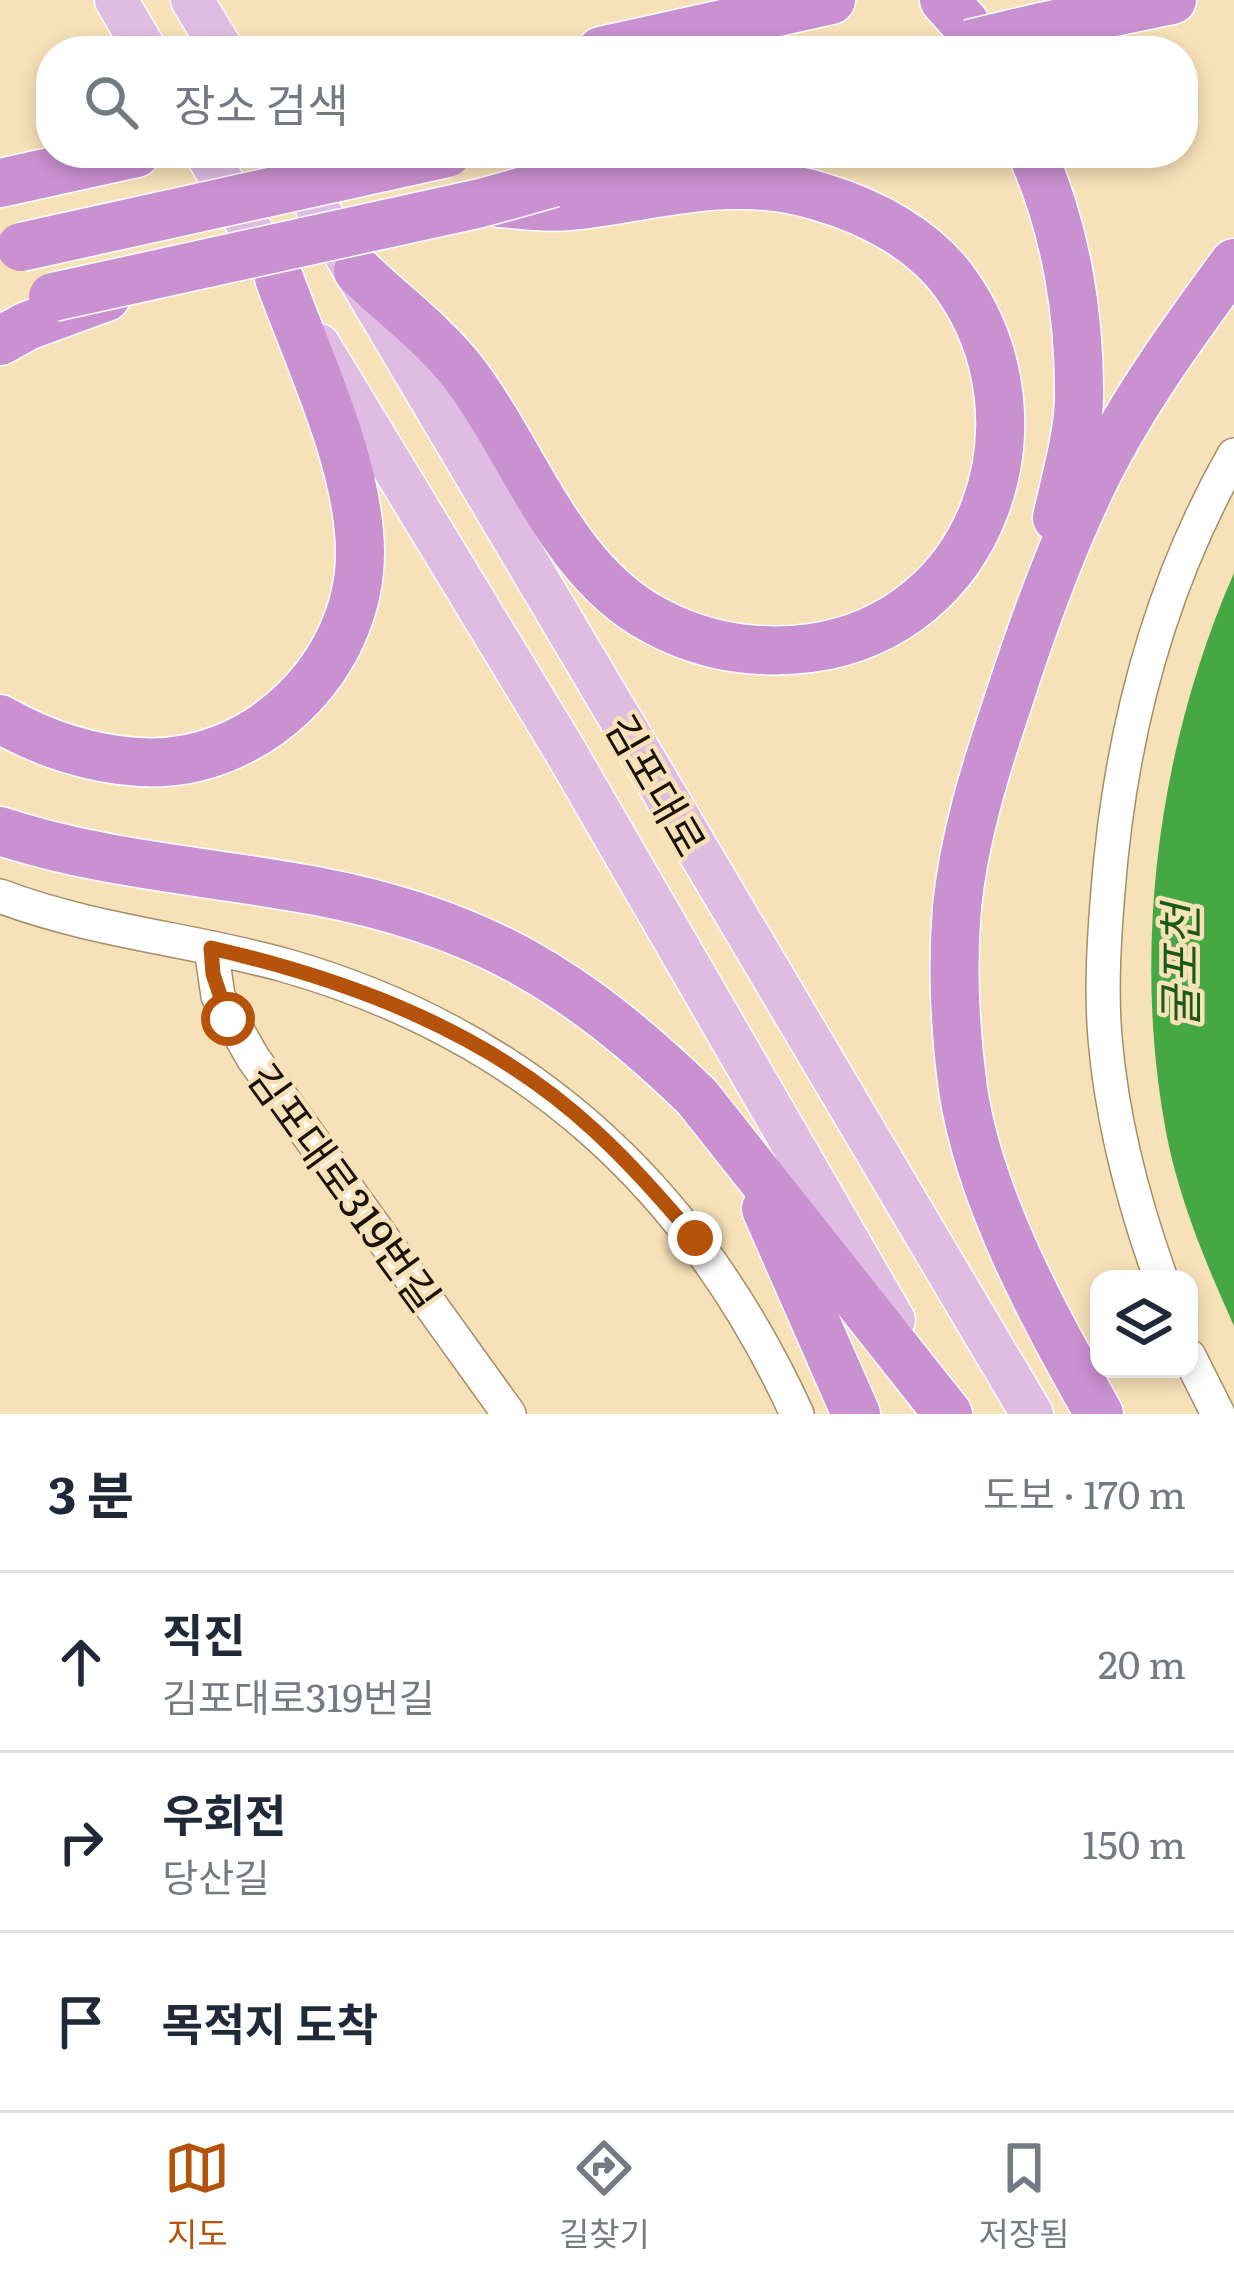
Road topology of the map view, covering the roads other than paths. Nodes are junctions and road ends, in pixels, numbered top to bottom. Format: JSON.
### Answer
{"nodes":[{"id":1,"x":116,"y":0,"type":"edge"},
{"id":2,"x":192,"y":0,"type":"edge"},
{"id":3,"x":831,"y":0,"type":"edge"},
{"id":4,"x":944,"y":0,"type":"edge"},
{"id":5,"x":1172,"y":0,"type":"edge"},
{"id":6,"x":137,"y":36,"type":"edge"},
{"id":7,"x":214,"y":36,"type":"edge"},
{"id":8,"x":669,"y":36,"type":"edge"},
{"id":9,"x":961,"y":36,"type":"edge"},
{"id":10,"x":1010,"y":36,"type":"edge"},
{"id":11,"x":68,"y":168,"type":"edge"},
{"id":12,"x":215,"y":168,"type":"edge"},
{"id":13,"x":294,"y":168,"type":"edge"},
{"id":14,"x":379,"y":168,"type":"edge"},
{"id":15,"x":624,"y":168,"type":"edge"},
{"id":16,"x":1037,"y":168,"type":"edge"},
{"id":17,"x":0,"y":183,"type":"edge"},
{"id":18,"x":560,"y":195,"type":"junction"},
{"id":19,"x":10,"y":249,"type":"edge"},
{"id":20,"x":1234,"y":263,"type":"edge"},
{"id":21,"x":358,"y":271,"type":"junction"},
{"id":22,"x":279,"y":278,"type":"junction"},
{"id":23,"x":57,"y":305,"type":"junction"},
{"id":24,"x":0,"y":308,"type":"edge"},
{"id":25,"x":0,"y":341,"type":"edge"},
{"id":26,"x":1234,"y":455,"type":"edge"},
{"id":27,"x":1034,"y":622,"type":"junction"},
{"id":28,"x":0,"y":719,"type":"edge"},
{"id":29,"x":0,"y":808,"type":"edge"},
{"id":30,"x":0,"y":831,"type":"edge"},
{"id":31,"x":122,"y":863,"type":"junction"},
{"id":32,"x":0,"y":896,"type":"edge"},
{"id":33,"x":211,"y":948,"type":"junction"},
{"id":34,"x":737,"y":1144,"type":"junction"},
{"id":35,"x":1158,"y":1270,"type":"edge"},
{"id":36,"x":1198,"y":1374,"type":"edge"},
{"id":37,"x":509,"y":1414,"type":"edge"},
{"id":38,"x":796,"y":1414,"type":"edge"},
{"id":39,"x":856,"y":1414,"type":"edge"},
{"id":40,"x":948,"y":1414,"type":"edge"},
{"id":41,"x":1032,"y":1414,"type":"edge"},
{"id":42,"x":1099,"y":1414,"type":"edge"},
{"id":43,"x":1218,"y":1414,"type":"edge"}],
"edges":[{"from":1,"to":6,"type":"main road"},
{"from":2,"to":7,"type":"main road"},
{"from":3,"to":8,"type":"highway"},
{"from":4,"to":9,"type":"highway"},
{"from":5,"to":10,"type":"highway","bridge":true},
{"from":11,"to":17,"type":"highway"},
{"from":12,"to":22,"type":"main road","name":"김포대로"},
{"from":13,"to":21,"type":"main road","name":"김포대로"},
{"from":14,"to":19,"type":"highway","bridge":true},
{"from":15,"to":18,"type":"highway"},
{"from":16,"to":27,"type":"highway"},
{"from":18,"to":21,"type":"highway"},
{"from":18,"to":23,"type":"highway","bridge":true},
{"from":20,"to":27,"type":"highway"},
{"from":21,"to":41,"type":"main road","name":"김포대로"},
{"from":22,"to":28,"type":"highway"},
{"from":22,"to":40,"type":"main road","name":"김포대로"},
{"from":23,"to":24,"type":"highway"},
{"from":23,"to":25,"type":"highway"},
{"from":26,"to":35,"type":"lane"},
{"from":27,"to":42,"type":"highway"},
{"from":29,"to":31,"type":"highway"},
{"from":30,"to":31,"type":"highway"},
{"from":31,"to":34,"type":"highway"},
{"from":32,"to":33,"type":"lane"},
{"from":33,"to":37,"type":"lane","name":"김포대로319번길"},
{"from":33,"to":38,"type":"lane"},
{"from":34,"to":39,"type":"highway"},
{"from":34,"to":40,"type":"highway"},
{"from":36,"to":43,"type":"lane"}]}
